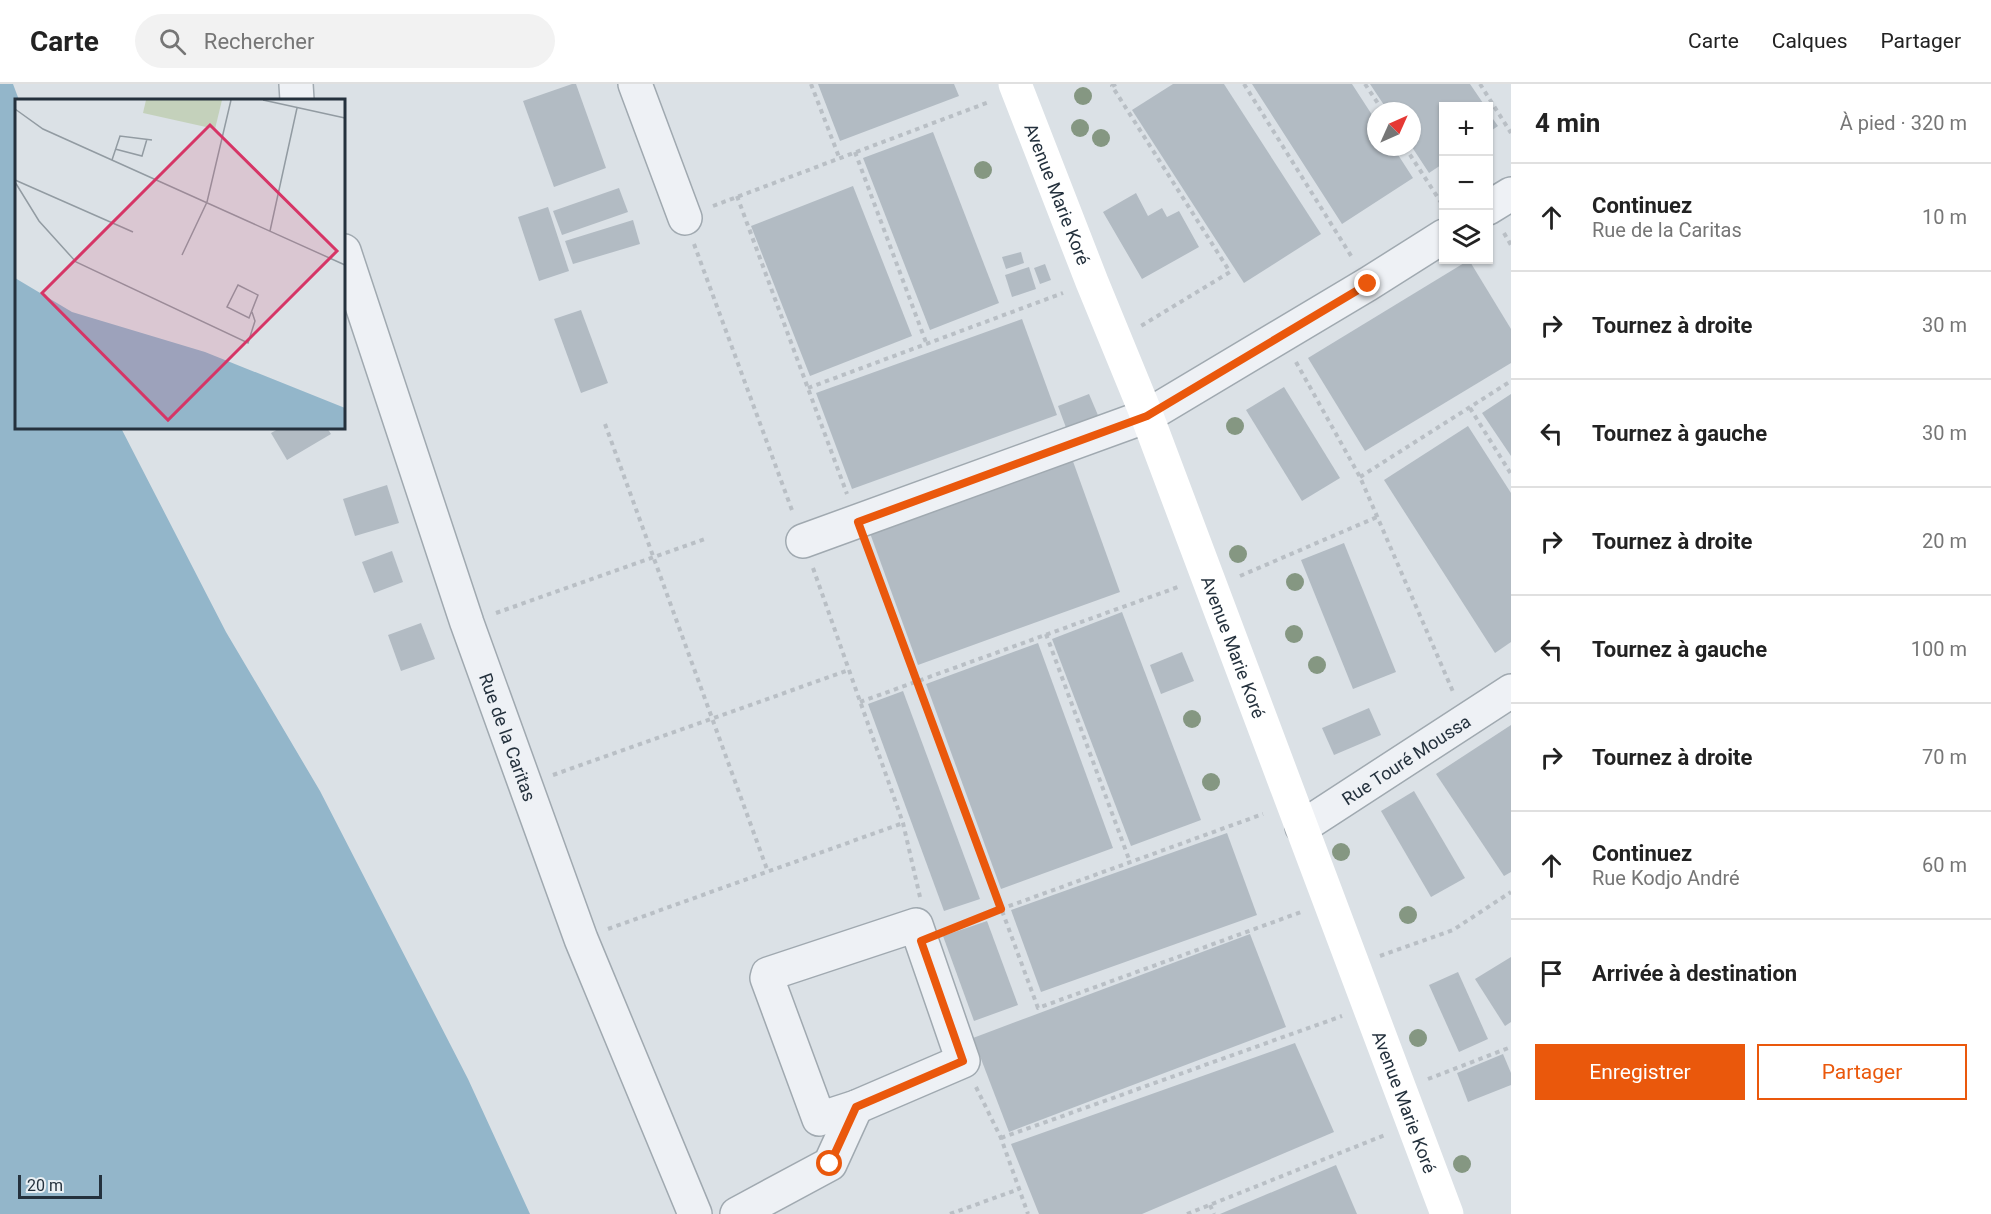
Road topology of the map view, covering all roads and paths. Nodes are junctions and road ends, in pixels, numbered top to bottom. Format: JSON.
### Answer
{"nodes":[{"id":1,"x":296,"y":84,"type":"edge"},
{"id":2,"x":635,"y":84,"type":"edge"},
{"id":3,"x":811,"y":84,"type":"edge"},
{"id":4,"x":1116,"y":84,"type":"edge"},
{"id":5,"x":1244,"y":84,"type":"edge"},
{"id":6,"x":1365,"y":84,"type":"edge"},
{"id":7,"x":1480,"y":84,"type":"edge"},
{"id":8,"x":1017,"y":88,"type":"edge"},
{"id":9,"x":297,"y":99,"type":"edge"},
{"id":10,"x":1377,"y":102,"type":"edge"},
{"id":11,"x":1511,"y":133,"type":"edge"},
{"id":12,"x":855,"y":152,"type":"junction"},
{"id":13,"x":1412,"y":156,"type":"edge"},
{"id":14,"x":839,"y":157,"type":"junction"},
{"id":15,"x":1511,"y":194,"type":"edge"},
{"id":16,"x":737,"y":196,"type":"junction"},
{"id":17,"x":1439,"y":201,"type":"edge"},
{"id":18,"x":1493,"y":205,"type":"edge"},
{"id":19,"x":685,"y":218,"type":"joint"},
{"id":20,"x":1439,"y":239,"type":"edge"},
{"id":21,"x":345,"y":254,"type":"edge"},
{"id":22,"x":1092,"y":282,"type":"junction"},
{"id":23,"x":1368,"y":284,"type":"junction"},
{"id":24,"x":1281,"y":335,"type":"junction"},
{"id":25,"x":1116,"y":341,"type":"junction"},
{"id":26,"x":927,"y":345,"type":"junction"},
{"id":27,"x":1511,"y":381,"type":"edge"},
{"id":28,"x":808,"y":388,"type":"junction"},
{"id":29,"x":1470,"y":408,"type":"junction"},
{"id":30,"x":1147,"y":416,"type":"junction"},
{"id":31,"x":605,"y":424,"type":"dead end"},
{"id":32,"x":1511,"y":474,"type":"edge"},
{"id":33,"x":1360,"y":477,"type":"junction"},
{"id":34,"x":1377,"y":517,"type":"junction"},
{"id":35,"x":858,"y":522,"type":"junction"},
{"id":36,"x":705,"y":539,"type":"dead end"},
{"id":37,"x":803,"y":541,"type":"dead end"},
{"id":38,"x":654,"y":558,"type":"junction"},
{"id":39,"x":1210,"y":582,"type":"junction"},
{"id":40,"x":467,"y":623,"type":"junction"},
{"id":41,"x":1046,"y":634,"type":"junction"},
{"id":42,"x":849,"y":670,"type":"dead end"},
{"id":43,"x":917,"y":681,"type":"junction"},
{"id":44,"x":1511,"y":691,"type":"edge"},
{"id":45,"x":860,"y":702,"type":"dead end"},
{"id":46,"x":712,"y":719,"type":"junction"},
{"id":47,"x":1465,"y":720,"type":"junction"},
{"id":48,"x":525,"y":784,"type":"junction"},
{"id":49,"x":1298,"y":815,"type":"junction"},
{"id":50,"x":903,"y":823,"type":"dead end"},
{"id":51,"x":1130,"y":862,"type":"junction"},
{"id":52,"x":768,"y":872,"type":"junction"},
{"id":53,"x":1511,"y":892,"type":"edge"},
{"id":54,"x":1330,"y":901,"type":"junction"},
{"id":55,"x":1001,"y":909,"type":"junction"},
{"id":56,"x":581,"y":939,"type":"junction"},
{"id":57,"x":921,"y":941,"type":"junction"},
{"id":58,"x":1354,"y":965,"type":"junction"},
{"id":59,"x":1369,"y":1006,"type":"junction"},
{"id":60,"x":1511,"y":1047,"type":"edge"},
{"id":61,"x":963,"y":1061,"type":"junction"},
{"id":62,"x":1400,"y":1089,"type":"junction"},
{"id":63,"x":856,"y":1107,"type":"junction"},
{"id":64,"x":1414,"y":1124,"type":"junction"},
{"id":65,"x":1001,"y":1138,"type":"junction"},
{"id":66,"x":1019,"y":1189,"type":"junction"},
{"id":67,"x":1210,"y":1205,"type":"junction"},
{"id":68,"x":695,"y":1214,"type":"edge"},
{"id":69,"x":737,"y":1214,"type":"edge"},
{"id":70,"x":950,"y":1214,"type":"edge"},
{"id":71,"x":1028,"y":1214,"type":"edge"},
{"id":72,"x":1187,"y":1214,"type":"edge"},
{"id":73,"x":1214,"y":1214,"type":"edge"},
{"id":74,"x":1447,"y":1214,"type":"edge"}],
"edges":[{"from":1,"to":9,"type":"street"},
{"from":2,"to":19,"type":"street"},
{"from":3,"to":14,"type":"path"},
{"from":4,"to":25,"type":"path"},
{"from":5,"to":23,"type":"path"},
{"from":6,"to":10,"type":"path"},
{"from":7,"to":11,"type":"path"},
{"from":8,"to":12,"type":"path"},
{"from":8,"to":22,"type":"main road","name":"Avenue Marie Koré"},
{"from":12,"to":14,"type":"path"},
{"from":12,"to":26,"type":"path"},
{"from":13,"to":17,"type":"path"},
{"from":14,"to":16,"type":"path"},
{"from":15,"to":18,"type":"street"},
{"from":16,"to":19,"type":"path"},
{"from":16,"to":28,"type":"path"},
{"from":20,"to":23,"type":"street"},
{"from":21,"to":40,"type":"street","name":"Rue de la Caritas"},
{"from":22,"to":25,"type":"main road","name":"Avenue Marie Koré"},
{"from":22,"to":26,"type":"path"},
{"from":23,"to":24,"type":"street"},
{"from":24,"to":30,"type":"street"},
{"from":24,"to":33,"type":"path"},
{"from":25,"to":30,"type":"main road","name":"Avenue Marie Koré"},
{"from":26,"to":28,"type":"path"},
{"from":27,"to":29,"type":"path"},
{"from":28,"to":35,"type":"path"},
{"from":29,"to":32,"type":"path"},
{"from":29,"to":33,"type":"path"},
{"from":30,"to":35,"type":"street"},
{"from":30,"to":39,"type":"main road","name":"Avenue Marie Koré"},
{"from":31,"to":38,"type":"path"},
{"from":33,"to":34,"type":"path"},
{"from":34,"to":39,"type":"path"},
{"from":34,"to":47,"type":"path"},
{"from":35,"to":37,"type":"street"},
{"from":35,"to":43,"type":"path"},
{"from":36,"to":38,"type":"path"},
{"from":38,"to":40,"type":"path"},
{"from":38,"to":46,"type":"path"},
{"from":39,"to":41,"type":"path"},
{"from":39,"to":49,"type":"main road","name":"Avenue Marie Koré"},
{"from":40,"to":48,"type":"street","name":"Rue de la Caritas"},
{"from":41,"to":43,"type":"path"},
{"from":41,"to":51,"type":"path"},
{"from":42,"to":46,"type":"path"},
{"from":43,"to":45,"type":"path"},
{"from":43,"to":55,"type":"path"},
{"from":44,"to":47,"type":"street","name":"Rue Touré Moussa"},
{"from":46,"to":48,"type":"path"},
{"from":46,"to":52,"type":"path"},
{"from":47,"to":49,"type":"street","name":"Rue Touré Moussa"},
{"from":48,"to":56,"type":"street","name":"Rue de la Caritas"},
{"from":49,"to":51,"type":"path"},
{"from":49,"to":54,"type":"main road","name":"Avenue Marie Koré"},
{"from":50,"to":52,"type":"path"},
{"from":51,"to":55,"type":"path"},
{"from":52,"to":56,"type":"path"},
{"from":53,"to":58,"type":"path"},
{"from":54,"to":55,"type":"path"},
{"from":54,"to":58,"type":"main road","name":"Avenue Marie Koré"},
{"from":55,"to":57,"type":"path"},
{"from":56,"to":68,"type":"street","name":"Rue de la Caritas"},
{"from":57,"to":61,"type":"street"},
{"from":57,"to":63,"type":"street"},
{"from":58,"to":59,"type":"main road","name":"Avenue Marie Koré"},
{"from":59,"to":62,"type":"main road","name":"Avenue Marie Koré"},
{"from":59,"to":65,"type":"path"},
{"from":60,"to":62,"type":"path"},
{"from":61,"to":63,"type":"street"},
{"from":61,"to":65,"type":"path"},
{"from":62,"to":64,"type":"main road","name":"Avenue Marie Koré"},
{"from":63,"to":69,"type":"street"},
{"from":64,"to":67,"type":"path"},
{"from":64,"to":74,"type":"main road","name":"Avenue Marie Koré"},
{"from":65,"to":66,"type":"path"},
{"from":66,"to":70,"type":"path"},
{"from":66,"to":71,"type":"path"},
{"from":67,"to":72,"type":"path"},
{"from":67,"to":73,"type":"path"}]}
